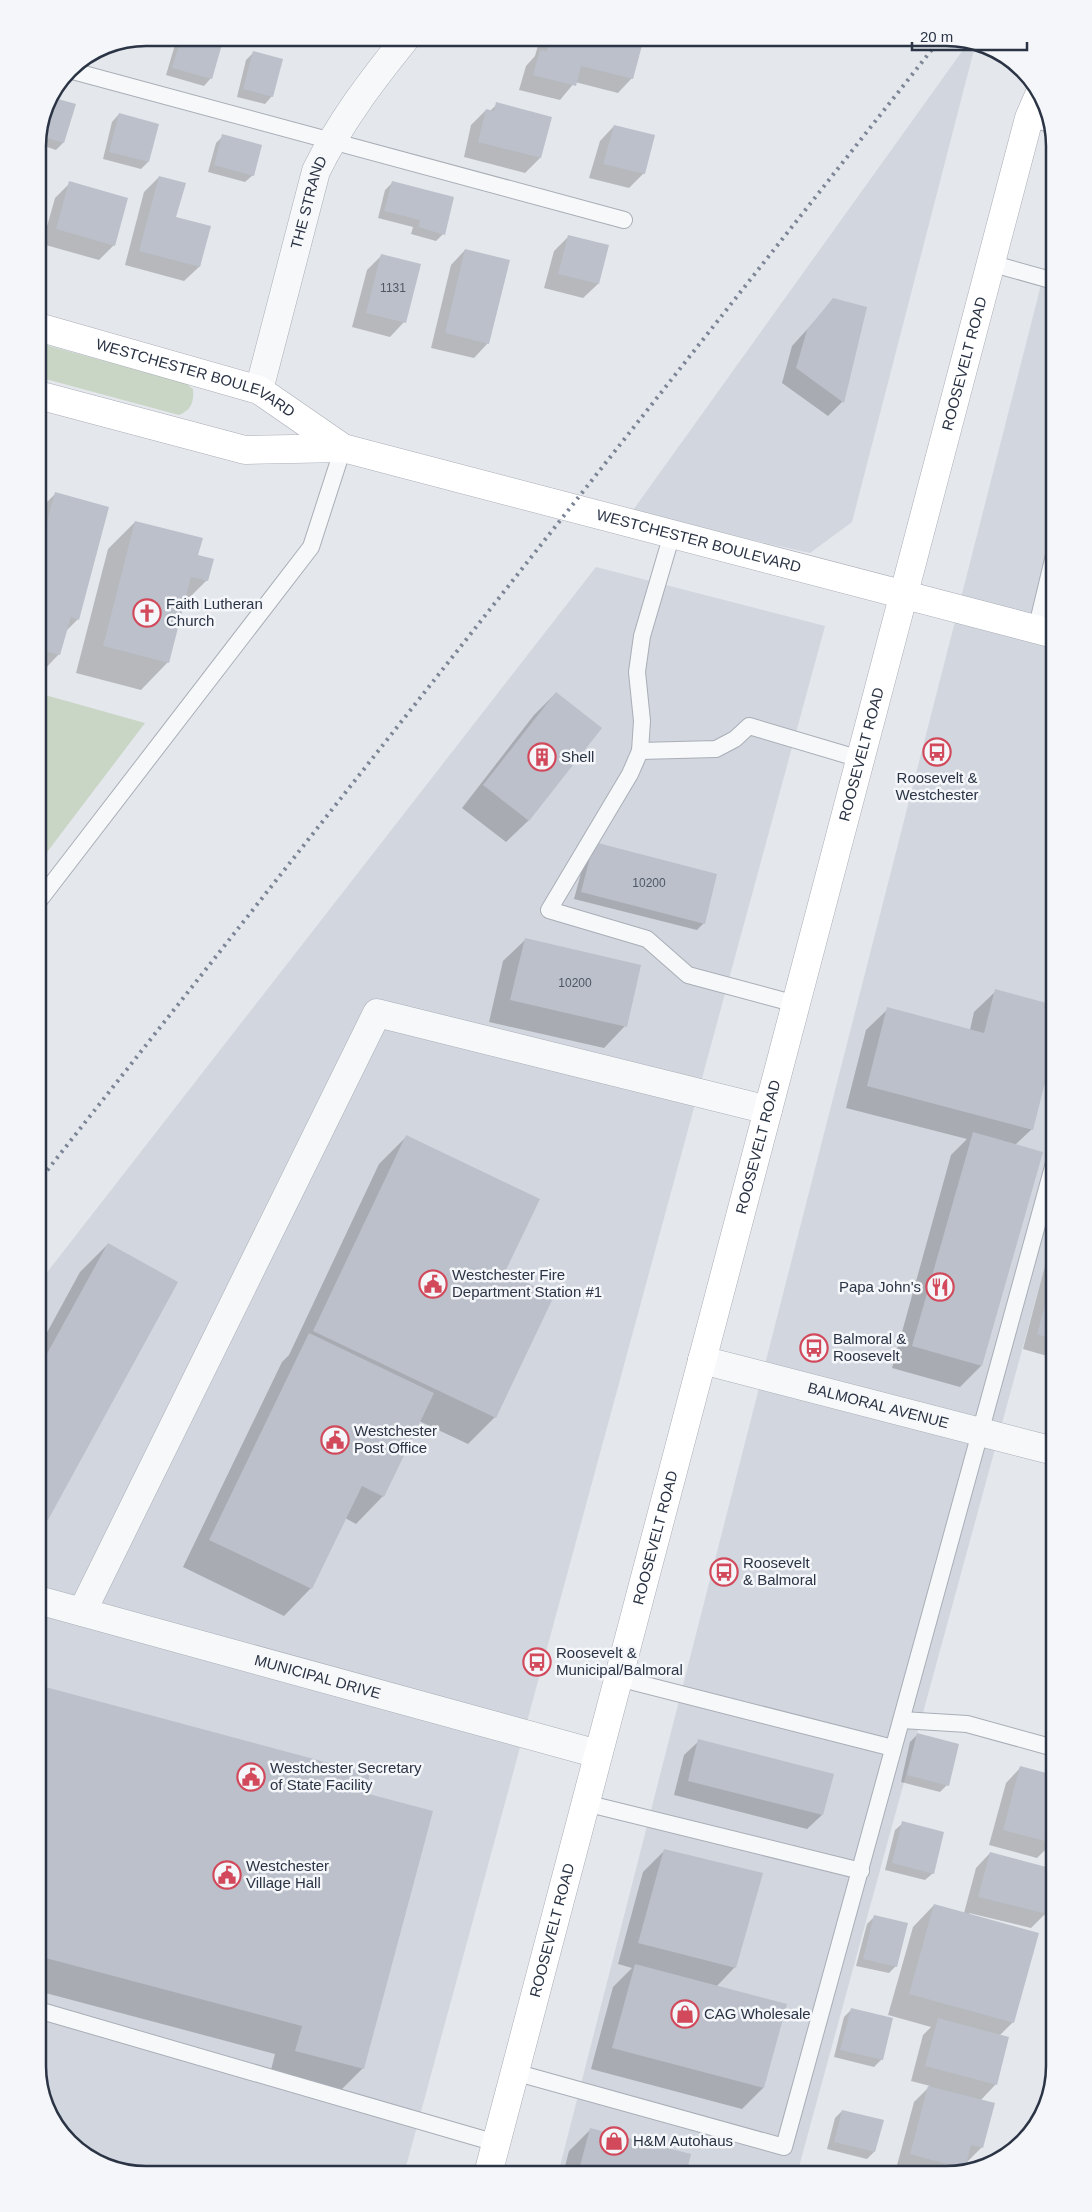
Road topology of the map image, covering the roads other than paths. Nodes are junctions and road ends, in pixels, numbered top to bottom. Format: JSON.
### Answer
{"nodes":[{"id":1,"x":400,"y":46,"type":"edge"},
{"id":2,"x":79,"y":73,"type":"edge"},
{"id":3,"x":1039,"y":113,"type":"edge"},
{"id":4,"x":330,"y":142,"type":"junction"},
{"id":5,"x":624,"y":220,"type":"dead end"},
{"id":6,"x":990,"y":263,"type":"junction"},
{"id":7,"x":1046,"y":278,"type":"edge"},
{"id":8,"x":46,"y":329,"type":"edge"},
{"id":9,"x":259,"y":390,"type":"junction"},
{"id":10,"x":46,"y":397,"type":"edge"},
{"id":11,"x":343,"y":448,"type":"junction"},
{"id":12,"x":672,"y":534,"type":"junction"},
{"id":13,"x":904,"y":594,"type":"junction"},
{"id":14,"x":1045,"y":632,"type":"edge"},
{"id":15,"x":640,"y":751,"type":"junction"},
{"id":16,"x":860,"y":759,"type":"junction"},
{"id":17,"x":46,"y":892,"type":"edge"},
{"id":18,"x":796,"y":1004,"type":"junction"},
{"id":19,"x":768,"y":1110,"type":"junction"},
{"id":20,"x":1046,"y":1192,"type":"edge"},
{"id":21,"x":702,"y":1360,"type":"junction"},
{"id":22,"x":980,"y":1432,"type":"junction"},
{"id":23,"x":1046,"y":1450,"type":"edge"},
{"id":24,"x":46,"y":1602,"type":"edge"},
{"id":25,"x":82,"y":1612,"type":"junction"},
{"id":26,"x":618,"y":1678,"type":"junction"},
{"id":27,"x":902,"y":1720,"type":"junction"},
{"id":28,"x":1046,"y":1746,"type":"edge"},
{"id":29,"x":893,"y":1748,"type":"junction"},
{"id":30,"x":598,"y":1754,"type":"junction"},
{"id":31,"x":585,"y":1803,"type":"junction"},
{"id":32,"x":861,"y":1871,"type":"junction"},
{"id":33,"x":46,"y":2012,"type":"edge"},
{"id":34,"x":514,"y":2072,"type":"junction"},
{"id":35,"x":496,"y":2142,"type":"junction"},
{"id":36,"x":490,"y":2166,"type":"edge"}],
"edges":[{"from":1,"to":4,"type":"street","name":"THE STRAND"},
{"from":2,"to":4,"type":"lane"},
{"from":3,"to":6,"type":"main road","name":"ROOSEVELT ROAD"},
{"from":4,"to":5,"type":"lane"},
{"from":4,"to":9,"type":"street","name":"THE STRAND"},
{"from":6,"to":7,"type":"lane"},
{"from":6,"to":13,"type":"main road","name":"ROOSEVELT ROAD"},
{"from":8,"to":9,"type":"main road","name":"WESTCHESTER BOULEVARD"},
{"from":9,"to":11,"type":"main road","name":"WESTCHESTER BOULEVARD"},
{"from":10,"to":11,"type":"main road","name":"WESTCHESTER BOULEVARD"},
{"from":11,"to":12,"type":"main road","name":"WESTCHESTER BOULEVARD"},
{"from":11,"to":17,"type":"lane"},
{"from":12,"to":13,"type":"main road","name":"WESTCHESTER BOULEVARD"},
{"from":12,"to":15,"type":"lane"},
{"from":13,"to":14,"type":"main road","name":"WESTCHESTER BOULEVARD"},
{"from":13,"to":16,"type":"main road","name":"ROOSEVELT ROAD"},
{"from":15,"to":16,"type":"lane"},
{"from":15,"to":18,"type":"lane"},
{"from":16,"to":18,"type":"main road","name":"ROOSEVELT ROAD"},
{"from":18,"to":19,"type":"main road","name":"ROOSEVELT ROAD"},
{"from":19,"to":21,"type":"main road","name":"ROOSEVELT ROAD"},
{"from":19,"to":25,"type":"street"},
{"from":20,"to":22,"type":"lane"},
{"from":21,"to":22,"type":"street","name":"BALMORAL AVENUE"},
{"from":21,"to":26,"type":"main road","name":"ROOSEVELT ROAD"},
{"from":22,"to":23,"type":"street","name":"BALMORAL AVENUE"},
{"from":22,"to":27,"type":"lane"},
{"from":24,"to":25,"type":"street","name":"MUNICIPAL DRIVE"},
{"from":25,"to":30,"type":"street","name":"MUNICIPAL DRIVE"},
{"from":26,"to":29,"type":"lane"},
{"from":26,"to":30,"type":"main road","name":"ROOSEVELT ROAD"},
{"from":27,"to":28,"type":"lane"},
{"from":27,"to":29,"type":"lane"},
{"from":29,"to":32,"type":"lane"},
{"from":30,"to":31,"type":"main road","name":"ROOSEVELT ROAD"},
{"from":31,"to":32,"type":"lane"},
{"from":31,"to":34,"type":"main road","name":"ROOSEVELT ROAD"},
{"from":32,"to":34,"type":"lane"},
{"from":33,"to":35,"type":"lane"},
{"from":34,"to":35,"type":"main road","name":"ROOSEVELT ROAD"},
{"from":35,"to":36,"type":"main road","name":"ROOSEVELT ROAD"}]}
